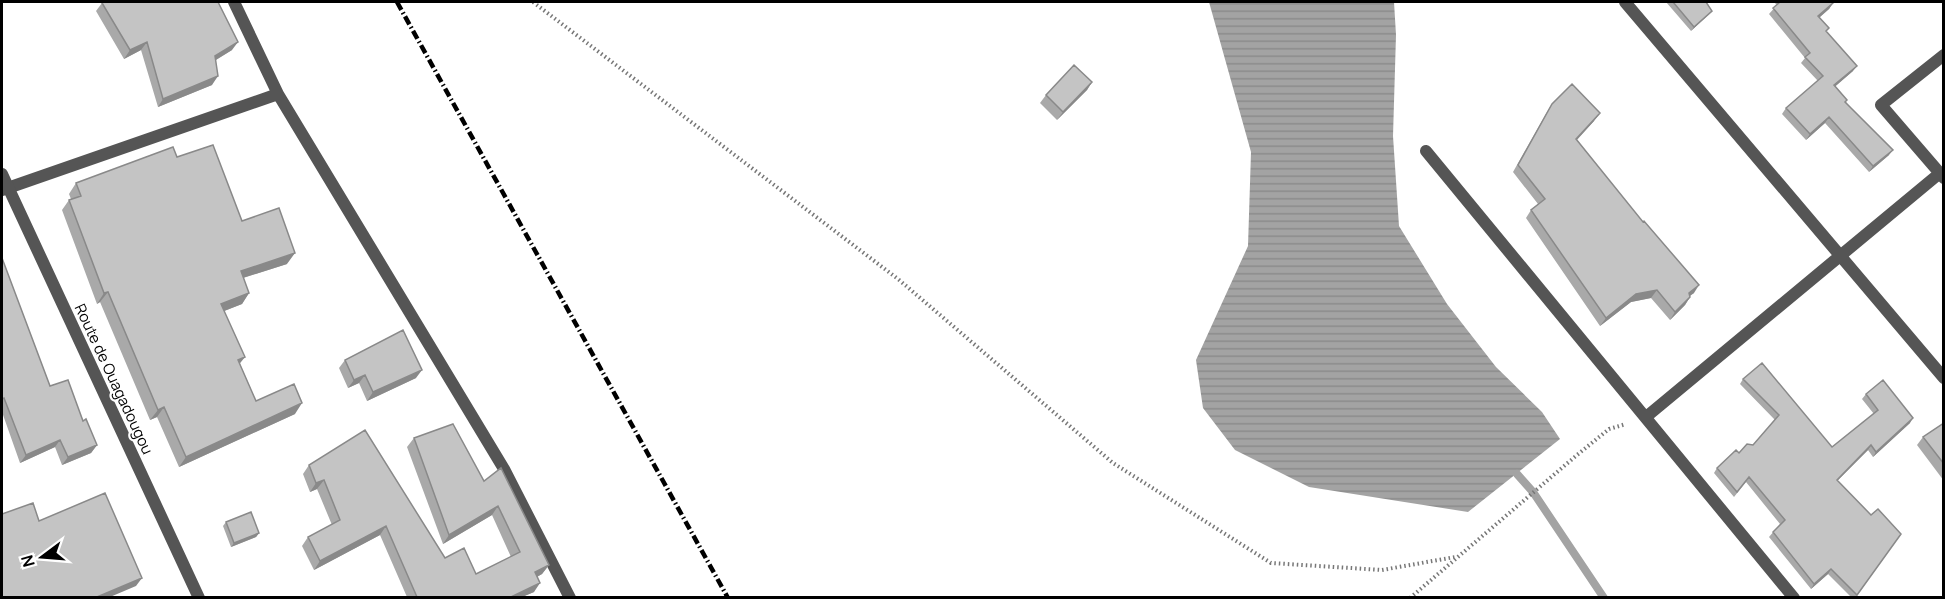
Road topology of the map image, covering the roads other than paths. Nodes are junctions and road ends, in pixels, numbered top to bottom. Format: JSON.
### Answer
{"nodes":[{"id":1,"x":234,"y":2,"type":"edge"},
{"id":2,"x":1625,"y":2,"type":"edge"},
{"id":3,"x":1944,"y":55,"type":"edge"},
{"id":4,"x":278,"y":94,"type":"junction"},
{"id":5,"x":1426,"y":151,"type":"dead end"},
{"id":6,"x":2,"y":174,"type":"edge"},
{"id":7,"x":1942,"y":176,"type":"edge"},
{"id":8,"x":5,"y":189,"type":"edge"},
{"id":9,"x":1840,"y":256,"type":"junction"},
{"id":10,"x":1944,"y":378,"type":"edge"},
{"id":11,"x":1646,"y":417,"type":"junction"},
{"id":12,"x":199,"y":597,"type":"edge"},
{"id":13,"x":570,"y":597,"type":"edge"},
{"id":14,"x":1794,"y":597,"type":"edge"}],
"edges":[{"from":1,"to":4,"type":"street"},
{"from":2,"to":9,"type":"street"},
{"from":3,"to":7,"type":"street"},
{"from":4,"to":8,"type":"street"},
{"from":4,"to":13,"type":"street"},
{"from":5,"to":11,"type":"street"},
{"from":6,"to":8,"type":"street","name":"Route de Ouagadougou"},
{"from":7,"to":9,"type":"street"},
{"from":8,"to":12,"type":"street","name":"Route de Ouagadougou"},
{"from":9,"to":10,"type":"street"},
{"from":9,"to":11,"type":"street"},
{"from":11,"to":14,"type":"street"}]}
